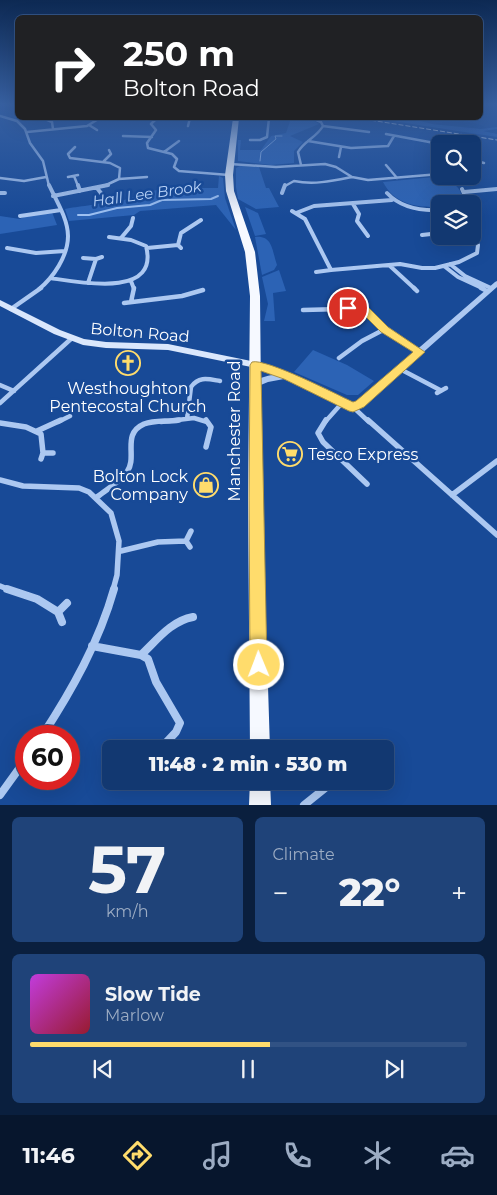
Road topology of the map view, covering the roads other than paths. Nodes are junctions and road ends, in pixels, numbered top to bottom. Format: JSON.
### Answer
{"nodes":[{"id":1,"x":30,"y":143,"type":"edge"},
{"id":2,"x":147,"y":143,"type":"edge"},
{"id":3,"x":178,"y":143,"type":"edge"},
{"id":4,"x":233,"y":143,"type":"edge"},
{"id":5,"x":306,"y":143,"type":"edge"},
{"id":6,"x":317,"y":143,"type":"edge"},
{"id":7,"x":389,"y":143,"type":"edge"},
{"id":8,"x":341,"y":147,"type":"junction"},
{"id":9,"x":75,"y":149,"type":"dead end"},
{"id":10,"x":112,"y":151,"type":"dead end"},
{"id":11,"x":164,"y":152,"type":"junction"},
{"id":12,"x":347,"y":155,"type":"dead end"},
{"id":13,"x":104,"y":161,"type":"junction"},
{"id":14,"x":481,"y":161,"type":"edge"},
{"id":15,"x":484,"y":162,"type":"dead end"},
{"id":16,"x":301,"y":165,"type":"junction"},
{"id":17,"x":382,"y":165,"type":"dead end"},
{"id":18,"x":229,"y":169,"type":"junction"},
{"id":19,"x":152,"y":175,"type":"dead end"},
{"id":20,"x":431,"y":175,"type":"edge"},
{"id":21,"x":46,"y":177,"type":"junction"},
{"id":22,"x":68,"y":177,"type":"dead end"},
{"id":23,"x":352,"y":177,"type":"junction"},
{"id":24,"x":397,"y":178,"type":"junction"},
{"id":25,"x":1,"y":179,"type":"edge"},
{"id":26,"x":119,"y":179,"type":"junction"},
{"id":27,"x":97,"y":188,"type":"junction"},
{"id":28,"x":497,"y":189,"type":"edge"},
{"id":29,"x":80,"y":191,"type":"junction"},
{"id":30,"x":282,"y":193,"type":"dead end"},
{"id":31,"x":387,"y":193,"type":"dead end"},
{"id":32,"x":465,"y":195,"type":"edge"},
{"id":33,"x":53,"y":196,"type":"junction"},
{"id":34,"x":110,"y":197,"type":"dead end"},
{"id":35,"x":392,"y":200,"type":"junction"},
{"id":36,"x":353,"y":204,"type":"junction"},
{"id":37,"x":61,"y":210,"type":"junction"},
{"id":38,"x":431,"y":210,"type":"edge"},
{"id":39,"x":20,"y":216,"type":"dead end"},
{"id":40,"x":132,"y":218,"type":"dead end"},
{"id":41,"x":200,"y":220,"type":"dead end"},
{"id":42,"x":188,"y":221,"type":"dead end"},
{"id":43,"x":194,"y":222,"type":"junction"},
{"id":44,"x":139,"y":223,"type":"dead end"},
{"id":45,"x":132,"y":224,"type":"junction"},
{"id":46,"x":431,"y":234,"type":"edge"},
{"id":47,"x":422,"y":235,"type":"dead end"},
{"id":48,"x":368,"y":236,"type":"dead end"},
{"id":49,"x":109,"y":237,"type":"dead end"},
{"id":50,"x":120,"y":238,"type":"junction"},
{"id":51,"x":478,"y":245,"type":"edge"},
{"id":52,"x":7,"y":248,"type":"dead end"},
{"id":53,"x":147,"y":248,"type":"junction"},
{"id":54,"x":17,"y":250,"type":"junction"},
{"id":55,"x":65,"y":251,"type":"junction"},
{"id":56,"x":12,"y":254,"type":"dead end"},
{"id":57,"x":102,"y":257,"type":"dead end"},
{"id":58,"x":83,"y":258,"type":"dead end"},
{"id":59,"x":96,"y":259,"type":"junction"},
{"id":60,"x":450,"y":264,"type":"junction"},
{"id":61,"x":390,"y":266,"type":"junction"},
{"id":62,"x":444,"y":266,"type":"junction"},
{"id":63,"x":331,"y":270,"type":"junction"},
{"id":64,"x":316,"y":272,"type":"dead end"},
{"id":65,"x":50,"y":278,"type":"junction"},
{"id":66,"x":131,"y":281,"type":"junction"},
{"id":67,"x":88,"y":282,"type":"junction"},
{"id":68,"x":422,"y":286,"type":"dead end"},
{"id":69,"x":413,"y":287,"type":"junction"},
{"id":70,"x":492,"y":287,"type":"edge"},
{"id":71,"x":202,"y":290,"type":"dead end"},
{"id":72,"x":417,"y":291,"type":"dead end"},
{"id":73,"x":131,"y":302,"type":"junction"},
{"id":74,"x":0,"y":303,"type":"edge"},
{"id":75,"x":124,"y":303,"type":"dead end"},
{"id":76,"x":11,"y":309,"type":"junction"},
{"id":77,"x":303,"y":310,"type":"dead end"},
{"id":78,"x":385,"y":329,"type":"junction"},
{"id":79,"x":72,"y":338,"type":"junction"},
{"id":80,"x":420,"y":352,"type":"junction"},
{"id":81,"x":346,"y":353,"type":"junction"},
{"id":82,"x":351,"y":355,"type":"dead end"},
{"id":83,"x":339,"y":358,"type":"dead end"},
{"id":84,"x":256,"y":365,"type":"junction"},
{"id":85,"x":400,"y":369,"type":"junction"},
{"id":86,"x":288,"y":376,"type":"junction"},
{"id":87,"x":220,"y":381,"type":"dead end"},
{"id":88,"x":256,"y":384,"type":"junction"},
{"id":89,"x":0,"y":385,"type":"edge"},
{"id":90,"x":441,"y":390,"type":"dead end"},
{"id":91,"x":14,"y":391,"type":"junction"},
{"id":92,"x":0,"y":403,"type":"edge"},
{"id":93,"x":342,"y":403,"type":"junction"},
{"id":94,"x":353,"y":408,"type":"junction"},
{"id":95,"x":70,"y":416,"type":"dead end"},
{"id":96,"x":187,"y":419,"type":"junction"},
{"id":97,"x":134,"y":422,"type":"dead end"},
{"id":98,"x":0,"y":423,"type":"edge"},
{"id":99,"x":138,"y":428,"type":"junction"},
{"id":100,"x":37,"y":431,"type":"junction"},
{"id":101,"x":209,"y":444,"type":"dead end"},
{"id":102,"x":53,"y":452,"type":"dead end"},
{"id":103,"x":43,"y":453,"type":"junction"},
{"id":104,"x":41,"y":460,"type":"dead end"},
{"id":105,"x":497,"y":461,"type":"edge"},
{"id":106,"x":0,"y":480,"type":"edge"},
{"id":107,"x":367,"y":484,"type":"dead end"},
{"id":108,"x":452,"y":495,"type":"junction"},
{"id":109,"x":97,"y":497,"type":"junction"},
{"id":110,"x":191,"y":531,"type":"dead end"},
{"id":111,"x":497,"y":535,"type":"edge"},
{"id":112,"x":186,"y":541,"type":"junction"},
{"id":113,"x":190,"y":547,"type":"dead end"},
{"id":114,"x":121,"y":551,"type":"junction"},
{"id":115,"x":0,"y":586,"type":"edge"},
{"id":116,"x":67,"y":603,"type":"dead end"},
{"id":117,"x":58,"y":612,"type":"junction"},
{"id":118,"x":193,"y":617,"type":"dead end"},
{"id":119,"x":62,"y":622,"type":"dead end"},
{"id":120,"x":92,"y":646,"type":"junction"},
{"id":121,"x":141,"y":655,"type":"junction"},
{"id":122,"x":49,"y":725,"type":"edge"},
{"id":123,"x":168,"y":740,"type":"edge"},
{"id":124,"x":260,"y":740,"type":"edge"},
{"id":125,"x":15,"y":774,"type":"edge"},
{"id":126,"x":260,"y":790,"type":"edge"},
{"id":127,"x":323,"y":790,"type":"edge"},
{"id":128,"x":0,"y":795,"type":"edge"},
{"id":129,"x":260,"y":805,"type":"edge"},
{"id":130,"x":304,"y":805,"type":"edge"}],
"edges":[{"from":1,"to":21,"type":"street"},
{"from":2,"to":11,"type":"street"},
{"from":3,"to":11,"type":"street"},
{"from":4,"to":18,"type":"main road","name":"Manchester Road"},
{"from":5,"to":16,"type":"street"},
{"from":6,"to":8,"type":"street"},
{"from":7,"to":8,"type":"street"},
{"from":8,"to":12,"type":"street"},
{"from":9,"to":13,"type":"street"},
{"from":10,"to":13,"type":"street"},
{"from":11,"to":18,"type":"street"},
{"from":13,"to":26,"type":"street"},
{"from":14,"to":15,"type":"street"},
{"from":16,"to":18,"type":"street"},
{"from":16,"to":23,"type":"street"},
{"from":17,"to":24,"type":"street"},
{"from":18,"to":84,"type":"main road","name":"Manchester Road"},
{"from":19,"to":26,"type":"street"},
{"from":20,"to":24,"type":"street"},
{"from":21,"to":25,"type":"street"},
{"from":21,"to":33,"type":"street"},
{"from":22,"to":29,"type":"street"},
{"from":23,"to":24,"type":"street"},
{"from":23,"to":30,"type":"street"},
{"from":26,"to":27,"type":"street"},
{"from":27,"to":29,"type":"street"},
{"from":27,"to":34,"type":"street"},
{"from":28,"to":32,"type":"street"},
{"from":29,"to":33,"type":"street"},
{"from":31,"to":35,"type":"street"},
{"from":33,"to":37,"type":"street"},
{"from":35,"to":36,"type":"street"},
{"from":35,"to":38,"type":"street"},
{"from":36,"to":48,"type":"street"},
{"from":36,"to":63,"type":"street"},
{"from":37,"to":39,"type":"street"},
{"from":37,"to":55,"type":"street"},
{"from":40,"to":45,"type":"street"},
{"from":41,"to":43,"type":"street"},
{"from":42,"to":43,"type":"street"},
{"from":43,"to":53,"type":"street"},
{"from":44,"to":45,"type":"street"},
{"from":45,"to":50,"type":"street"},
{"from":46,"to":47,"type":"street"},
{"from":49,"to":50,"type":"street"},
{"from":50,"to":53,"type":"street"},
{"from":51,"to":60,"type":"street"},
{"from":52,"to":54,"type":"street"},
{"from":53,"to":66,"type":"street"},
{"from":54,"to":55,"type":"street"},
{"from":54,"to":56,"type":"street"},
{"from":55,"to":65,"type":"street"},
{"from":57,"to":59,"type":"street"},
{"from":58,"to":59,"type":"street"},
{"from":59,"to":67,"type":"street"},
{"from":60,"to":62,"type":"street"},
{"from":60,"to":70,"type":"street"},
{"from":61,"to":62,"type":"street"},
{"from":61,"to":63,"type":"street"},
{"from":61,"to":69,"type":"street"},
{"from":62,"to":70,"type":"street"},
{"from":63,"to":64,"type":"street"},
{"from":65,"to":67,"type":"street"},
{"from":65,"to":76,"type":"street"},
{"from":66,"to":67,"type":"street"},
{"from":66,"to":73,"type":"street"},
{"from":68,"to":69,"type":"street"},
{"from":69,"to":72,"type":"street"},
{"from":70,"to":80,"type":"street"},
{"from":71,"to":73,"type":"street"},
{"from":73,"to":75,"type":"street"},
{"from":74,"to":76,"type":"main road","name":"Bolton Road"},
{"from":76,"to":79,"type":"main road","name":"Bolton Road"},
{"from":77,"to":78,"type":"street"},
{"from":78,"to":80,"type":"street"},
{"from":78,"to":81,"type":"street"},
{"from":79,"to":84,"type":"main road","name":"Bolton Road"},
{"from":79,"to":91,"type":"street"},
{"from":80,"to":85,"type":"street"},
{"from":81,"to":82,"type":"street"},
{"from":81,"to":83,"type":"street"},
{"from":84,"to":86,"type":"street","name":"Bolton Road"},
{"from":84,"to":88,"type":"main road","name":"Manchester Road"},
{"from":85,"to":90,"type":"street"},
{"from":85,"to":94,"type":"street"},
{"from":86,"to":88,"type":"street"},
{"from":86,"to":93,"type":"street","name":"Bolton Road"},
{"from":87,"to":96,"type":"street"},
{"from":88,"to":124,"type":"main road","name":"Manchester Road"},
{"from":89,"to":91,"type":"street"},
{"from":91,"to":92,"type":"street"},
{"from":93,"to":94,"type":"street","name":"Bolton Road"},
{"from":93,"to":107,"type":"street"},
{"from":94,"to":108,"type":"street","name":"Bolton Road"},
{"from":95,"to":100,"type":"street"},
{"from":96,"to":99,"type":"street"},
{"from":96,"to":101,"type":"street"},
{"from":97,"to":99,"type":"street"},
{"from":98,"to":100,"type":"street"},
{"from":99,"to":109,"type":"street"},
{"from":100,"to":103,"type":"street"},
{"from":102,"to":103,"type":"street"},
{"from":103,"to":104,"type":"street"},
{"from":105,"to":108,"type":"street"},
{"from":106,"to":109,"type":"street"},
{"from":108,"to":111,"type":"street","name":"Bolton Road"},
{"from":109,"to":114,"type":"street"},
{"from":110,"to":112,"type":"street"},
{"from":112,"to":113,"type":"street"},
{"from":112,"to":114,"type":"street"},
{"from":114,"to":120,"type":"street"},
{"from":115,"to":117,"type":"street"},
{"from":116,"to":117,"type":"street"},
{"from":117,"to":119,"type":"street"},
{"from":118,"to":121,"type":"street"},
{"from":120,"to":121,"type":"street"},
{"from":120,"to":122,"type":"street"},
{"from":121,"to":123,"type":"street"},
{"from":125,"to":128,"type":"street"},
{"from":126,"to":129,"type":"main road"},
{"from":127,"to":130,"type":"street"}]}
